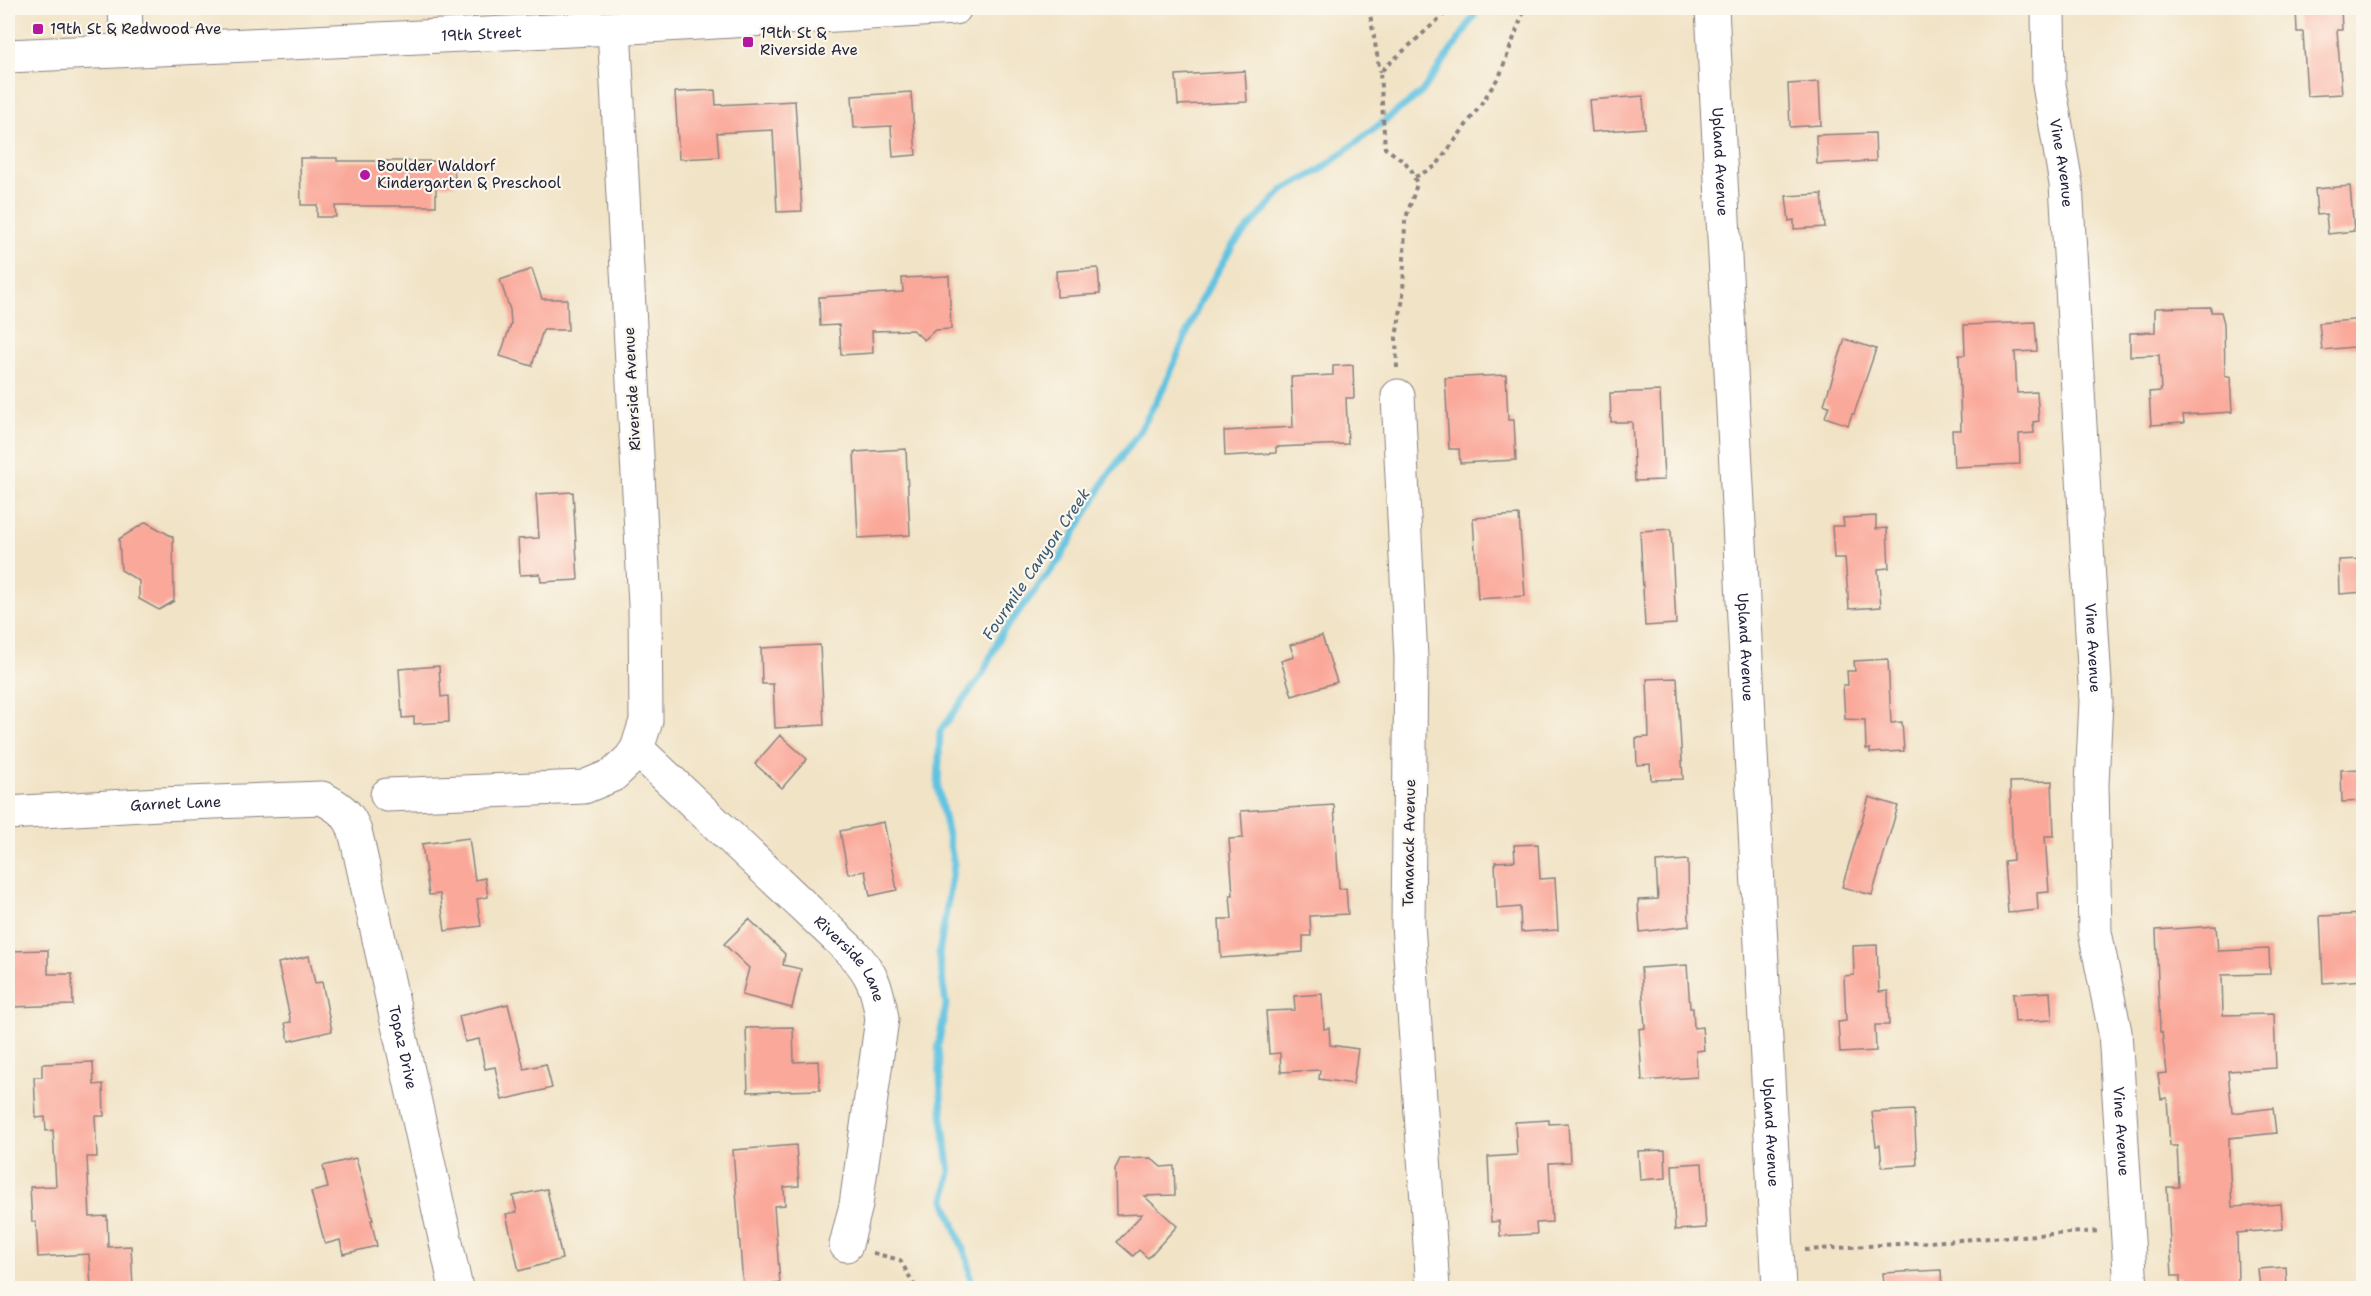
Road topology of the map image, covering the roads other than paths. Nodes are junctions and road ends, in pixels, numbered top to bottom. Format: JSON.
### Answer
{"nodes":[{"id":1,"x":125,"y":8,"type":"edge"},
{"id":2,"x":955,"y":8,"type":"edge"},
{"id":3,"x":1712,"y":8,"type":"edge"},
{"id":4,"x":2048,"y":8,"type":"edge"},
{"id":5,"x":916,"y":9,"type":"edge"},
{"id":6,"x":614,"y":27,"type":"junction"},
{"id":7,"x":127,"y":50,"type":"junction"},
{"id":8,"x":8,"y":56,"type":"edge"},
{"id":9,"x":1398,"y":396,"type":"road end"},
{"id":10,"x":636,"y":749,"type":"junction"},
{"id":11,"x":387,"y":795,"type":"dead end"},
{"id":12,"x":341,"y":808,"type":"joint"},
{"id":13,"x":8,"y":813,"type":"edge"},
{"id":14,"x":846,"y":1245,"type":"road end"},
{"id":15,"x":456,"y":1288,"type":"edge"},
{"id":16,"x":1433,"y":1288,"type":"edge"},
{"id":17,"x":1779,"y":1288,"type":"edge"},
{"id":18,"x":2131,"y":1288,"type":"edge"}],
"edges":[{"from":1,"to":7,"type":"street"},
{"from":2,"to":5,"type":"street","name":"19th Street"},
{"from":3,"to":17,"type":"street","name":"Upland Avenue"},
{"from":4,"to":18,"type":"street","name":"Vine Avenue"},
{"from":5,"to":6,"type":"street","name":"19th Street"},
{"from":6,"to":7,"type":"street","name":"19th Street"},
{"from":6,"to":10,"type":"street","name":"Riverside Avenue"},
{"from":7,"to":8,"type":"street","name":"19th Street"},
{"from":9,"to":16,"type":"street","name":"Tamarack Avenue"},
{"from":10,"to":11,"type":"street"},
{"from":10,"to":14,"type":"street","name":"Riverside Lane"},
{"from":12,"to":13,"type":"street","name":"Garnet Lane"},
{"from":12,"to":15,"type":"street","name":"Topaz Drive"}]}
